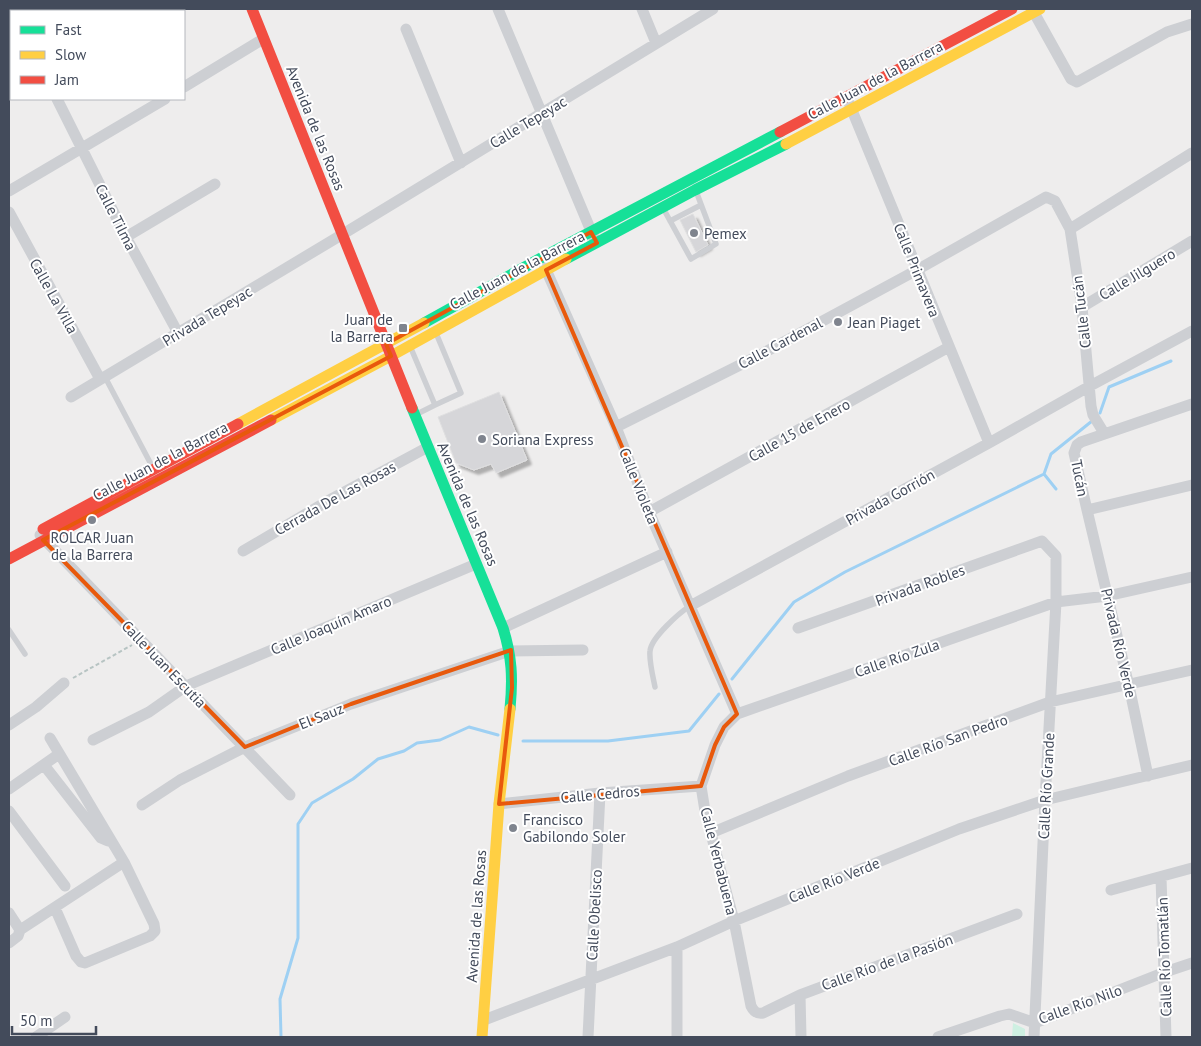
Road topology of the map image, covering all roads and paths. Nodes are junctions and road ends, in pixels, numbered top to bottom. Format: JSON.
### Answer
{"nodes":[{"id":1,"x":252,"y":9,"type":"edge"},
{"id":2,"x":498,"y":9,"type":"edge"},
{"id":3,"x":642,"y":9,"type":"edge"},
{"id":4,"x":713,"y":9,"type":"edge"},
{"id":5,"x":1012,"y":9,"type":"edge"},
{"id":6,"x":1036,"y":10,"type":"edge"},
{"id":7,"x":1192,"y":24,"type":"edge"},
{"id":8,"x":406,"y":29,"type":"dead end"},
{"id":9,"x":263,"y":39,"type":"junction"},
{"id":10,"x":656,"y":43,"type":"junction"},
{"id":11,"x":185,"y":87,"type":"edge"},
{"id":12,"x":847,"y":97,"type":"junction"},
{"id":13,"x":57,"y":100,"type":"edge"},
{"id":14,"x":163,"y":100,"type":"edge"},
{"id":15,"x":852,"y":110,"type":"junction"},
{"id":16,"x":542,"y":114,"type":"junction"},
{"id":17,"x":81,"y":150,"type":"junction"},
{"id":18,"x":1192,"y":153,"type":"edge"},
{"id":19,"x":461,"y":163,"type":"junction"},
{"id":20,"x":216,"y":184,"type":"dead end"},
{"id":21,"x":696,"y":190,"type":"junction"},
{"id":22,"x":9,"y":192,"type":"edge"},
{"id":23,"x":673,"y":196,"type":"junction"},
{"id":24,"x":1046,"y":197,"type":"joint"},
{"id":25,"x":701,"y":205,"type":"junction"},
{"id":26,"x":663,"y":208,"type":"junction"},
{"id":27,"x":9,"y":212,"type":"edge"},
{"id":28,"x":670,"y":221,"type":"junction"},
{"id":29,"x":1070,"y":229,"type":"junction"},
{"id":30,"x":591,"y":232,"type":"junction"},
{"id":31,"x":344,"y":234,"type":"junction"},
{"id":32,"x":126,"y":237,"type":"junction"},
{"id":33,"x":1192,"y":241,"type":"edge"},
{"id":34,"x":596,"y":243,"type":"junction"},
{"id":35,"x":541,"y":258,"type":"junction"},
{"id":36,"x":546,"y":270,"type":"junction"},
{"id":37,"x":917,"y":270,"type":"junction"},
{"id":38,"x":1082,"y":307,"type":"junction"},
{"id":39,"x":432,"y":319,"type":"junction"},
{"id":40,"x":435,"y":331,"type":"junction"},
{"id":41,"x":1192,"y":332,"type":"edge"},
{"id":42,"x":178,"y":333,"type":"junction"},
{"id":43,"x":404,"y":334,"type":"junction"},
{"id":44,"x":386,"y":344,"type":"junction"},
{"id":45,"x":409,"y":345,"type":"junction"},
{"id":46,"x":949,"y":347,"type":"junction"},
{"id":47,"x":391,"y":356,"type":"junction"},
{"id":48,"x":102,"y":378,"type":"junction"},
{"id":49,"x":1090,"y":386,"type":"junction"},
{"id":50,"x":71,"y":397,"type":"dead end"},
{"id":51,"x":1192,"y":404,"type":"edge"},
{"id":52,"x":434,"y":405,"type":"junction"},
{"id":53,"x":415,"y":415,"type":"junction"},
{"id":54,"x":616,"y":427,"type":"junction"},
{"id":55,"x":1104,"y":433,"type":"junction"},
{"id":56,"x":989,"y":444,"type":"junction"},
{"id":57,"x":428,"y":447,"type":"junction"},
{"id":58,"x":154,"y":470,"type":"junction"},
{"id":59,"x":1192,"y":485,"type":"edge"},
{"id":60,"x":1086,"y":510,"type":"junction"},
{"id":61,"x":649,"y":512,"type":"junction"},
{"id":62,"x":41,"y":536,"type":"junction"},
{"id":63,"x":1042,"y":541,"type":"joint"},
{"id":64,"x":9,"y":548,"type":"edge"},
{"id":65,"x":243,"y":551,"type":"dead end"},
{"id":66,"x":667,"y":552,"type":"junction"},
{"id":67,"x":9,"y":559,"type":"edge"},
{"id":68,"x":476,"y":564,"type":"junction"},
{"id":69,"x":1192,"y":577,"type":"edge"},
{"id":70,"x":1107,"y":596,"type":"junction"},
{"id":71,"x":1056,"y":602,"type":"junction"},
{"id":72,"x":690,"y":606,"type":"junction"},
{"id":73,"x":503,"y":628,"type":"junction"},
{"id":74,"x":798,"y":628,"type":"dead end"},
{"id":75,"x":9,"y":630,"type":"edge"},
{"id":76,"x":141,"y":640,"type":"junction"},
{"id":77,"x":510,"y":650,"type":"junction"},
{"id":78,"x":583,"y":650,"type":"dead end"},
{"id":79,"x":25,"y":654,"type":"dead end"},
{"id":80,"x":1192,"y":670,"type":"edge"},
{"id":81,"x":64,"y":683,"type":"joint"},
{"id":82,"x":186,"y":686,"type":"junction"},
{"id":83,"x":1130,"y":686,"type":"junction"},
{"id":84,"x":655,"y":687,"type":"dead end"},
{"id":85,"x":1050,"y":702,"type":"junction"},
{"id":86,"x":738,"y":714,"type":"junction"},
{"id":87,"x":9,"y":725,"type":"edge"},
{"id":88,"x":50,"y":738,"type":"dead end"},
{"id":89,"x":93,"y":740,"type":"dead end"},
{"id":90,"x":245,"y":747,"type":"junction"},
{"id":91,"x":59,"y":754,"type":"junction"},
{"id":92,"x":44,"y":765,"type":"junction"},
{"id":93,"x":1192,"y":765,"type":"edge"},
{"id":94,"x":1148,"y":776,"type":"junction"},
{"id":95,"x":701,"y":786,"type":"junction"},
{"id":96,"x":9,"y":788,"type":"edge"},
{"id":97,"x":600,"y":793,"type":"junction"},
{"id":98,"x":290,"y":795,"type":"dead end"},
{"id":99,"x":1045,"y":800,"type":"junction"},
{"id":100,"x":499,"y":804,"type":"junction"},
{"id":101,"x":142,"y":805,"type":"dead end"},
{"id":102,"x":9,"y":811,"type":"edge"},
{"id":103,"x":711,"y":834,"type":"junction"},
{"id":104,"x":111,"y":841,"type":"junction"},
{"id":105,"x":124,"y":862,"type":"junction"},
{"id":106,"x":1192,"y":868,"type":"edge"},
{"id":107,"x":1161,"y":877,"type":"junction"},
{"id":108,"x":64,"y":886,"type":"dead end"},
{"id":109,"x":1111,"y":890,"type":"dead end"},
{"id":110,"x":55,"y":908,"type":"junction"},
{"id":111,"x":9,"y":913,"type":"edge"},
{"id":112,"x":1017,"y":914,"type":"dead end"},
{"id":113,"x":734,"y":921,"type":"junction"},
{"id":114,"x":20,"y":930,"type":"junction"},
{"id":115,"x":9,"y":943,"type":"edge"},
{"id":116,"x":676,"y":947,"type":"junction"},
{"id":117,"x":1192,"y":963,"type":"edge"},
{"id":118,"x":1164,"y":972,"type":"junction"},
{"id":119,"x":591,"y":979,"type":"junction"},
{"id":120,"x":800,"y":995,"type":"junction"},
{"id":121,"x":759,"y":1014,"type":"joint"},
{"id":122,"x":65,"y":1017,"type":"dead end"},
{"id":123,"x":484,"y":1020,"type":"junction"},
{"id":124,"x":1035,"y":1022,"type":"junction"},
{"id":125,"x":36,"y":1037,"type":"edge"},
{"id":126,"x":482,"y":1037,"type":"edge"},
{"id":127,"x":588,"y":1037,"type":"edge"},
{"id":128,"x":677,"y":1037,"type":"edge"},
{"id":129,"x":802,"y":1037,"type":"edge"},
{"id":130,"x":938,"y":1037,"type":"edge"},
{"id":131,"x":1034,"y":1037,"type":"edge"},
{"id":132,"x":1166,"y":1037,"type":"edge"}],
"edges":[{"from":1,"to":9,"type":"main road","name":"Avenida de las Rosas"},
{"from":2,"to":16,"type":"street"},
{"from":3,"to":10,"type":"street"},
{"from":4,"to":10,"type":"street","name":"Calle Tepeyac"},
{"from":5,"to":12,"type":"main road","name":"Calle Juan de la Barrera"},
{"from":6,"to":7,"type":"street"},
{"from":6,"to":15,"type":"main road","name":"Calle Juan de la Barrera"},
{"from":8,"to":19,"type":"street"},
{"from":9,"to":11,"type":"street"},
{"from":9,"to":31,"type":"main road","name":"Avenida de las Rosas"},
{"from":10,"to":16,"type":"street","name":"Calle Tepeyac"},
{"from":12,"to":15,"type":"street","name":"Calle Primavera"},
{"from":12,"to":23,"type":"main road","name":"Calle Juan de la Barrera"},
{"from":13,"to":17,"type":"street","name":"Calle Tilma"},
{"from":14,"to":17,"type":"street"},
{"from":15,"to":21,"type":"main road","name":"Calle Juan de la Barrera"},
{"from":15,"to":37,"type":"street","name":"Calle Primavera"},
{"from":16,"to":19,"type":"street","name":"Calle Tepeyac"},
{"from":16,"to":30,"type":"street"},
{"from":17,"to":22,"type":"street"},
{"from":17,"to":32,"type":"street","name":"Calle Tilma"},
{"from":18,"to":29,"type":"street"},
{"from":19,"to":31,"type":"street","name":"Calle Tepeyac"},
{"from":20,"to":32,"type":"street"},
{"from":21,"to":23,"type":"main road","name":"Calle Juan de la Barrera"},
{"from":21,"to":25,"type":"lane"},
{"from":23,"to":26,"type":"main road","name":"Calle Juan de la Barrera"},
{"from":23,"to":30,"type":"main road","name":"Calle Juan de la Barrera"},
{"from":24,"to":29,"type":"street","name":"Calle Tucán"},
{"from":24,"to":37,"type":"street","name":"Calle Cardenal"},
{"from":25,"to":28,"type":"lane"},
{"from":25,"to":28,"type":"lane"},
{"from":26,"to":28,"type":"lane"},
{"from":26,"to":34,"type":"main road","name":"Calle Juan de la Barrera"},
{"from":27,"to":48,"type":"street","name":"Calle La Villa"},
{"from":29,"to":38,"type":"street","name":"Calle Tucán"},
{"from":30,"to":34,"type":"street"},
{"from":30,"to":35,"type":"main road","name":"Calle Juan de la Barrera"},
{"from":31,"to":42,"type":"street","name":"Privada Tepeyac"},
{"from":31,"to":44,"type":"main road","name":"Avenida de las Rosas"},
{"from":32,"to":42,"type":"street","name":"Calle Tilma"},
{"from":33,"to":38,"type":"street","name":"Calle Jilguero"},
{"from":34,"to":36,"type":"main road","name":"Calle Juan de la Barrera"},
{"from":35,"to":36,"type":"street","name":"Calle Violeta"},
{"from":35,"to":39,"type":"main road","name":"Calle Juan de la Barrera"},
{"from":36,"to":40,"type":"main road","name":"Calle Juan de la Barrera"},
{"from":36,"to":54,"type":"street","name":"Calle Violeta"},
{"from":37,"to":46,"type":"street","name":"Calle Primavera"},
{"from":37,"to":54,"type":"street","name":"Calle Cardenal"},
{"from":38,"to":49,"type":"street","name":"Calle Tucán"},
{"from":39,"to":40,"type":"lane"},
{"from":39,"to":43,"type":"main road","name":"Calle Juan de la Barrera"},
{"from":40,"to":45,"type":"main road","name":"Calle Juan de la Barrera"},
{"from":40,"to":52,"type":"lane"},
{"from":41,"to":49,"type":"street","name":"Privada Gorrión"},
{"from":42,"to":48,"type":"street","name":"Privada Tepeyac"},
{"from":43,"to":44,"type":"main road","name":"Calle Juan de la Barrera"},
{"from":43,"to":45,"type":"lane"},
{"from":44,"to":47,"type":"main road","name":"Avenida de las Rosas"},
{"from":44,"to":58,"type":"main road","name":"Calle Juan de la Barrera"},
{"from":45,"to":47,"type":"main road","name":"Calle Juan de la Barrera"},
{"from":45,"to":52,"type":"lane"},
{"from":46,"to":56,"type":"street","name":"Calle Primavera"},
{"from":46,"to":61,"type":"street","name":"Calle 15 de Enero"},
{"from":47,"to":53,"type":"main road","name":"Avenida de las Rosas"},
{"from":47,"to":62,"type":"main road","name":"Calle Juan de la Barrera"},
{"from":48,"to":50,"type":"street","name":"Privada Tepeyac"},
{"from":48,"to":58,"type":"lane","name":"Calle La Villa"},
{"from":49,"to":55,"type":"street","name":"Calle Tucán"},
{"from":49,"to":56,"type":"street","name":"Privada Gorrión"},
{"from":51,"to":55,"type":"street"},
{"from":52,"to":53,"type":"lane"},
{"from":53,"to":57,"type":"main road","name":"Avenida de las Rosas"},
{"from":54,"to":61,"type":"street","name":"Calle Violeta"},
{"from":55,"to":60,"type":"street","name":"Tucán"},
{"from":56,"to":72,"type":"street","name":"Privada Gorrión"},
{"from":57,"to":65,"type":"street","name":"Cerrada De Las Rosas"},
{"from":57,"to":68,"type":"main road","name":"Avenida de las Rosas"},
{"from":58,"to":62,"type":"main road","name":"Calle Juan de la Barrera"},
{"from":59,"to":60,"type":"street"},
{"from":60,"to":70,"type":"street","name":"Privada Río Verde"},
{"from":61,"to":66,"type":"street","name":"Calle Violeta"},
{"from":62,"to":64,"type":"main road","name":"Calle Juan de la Barrera"},
{"from":62,"to":67,"type":"main road","name":"Calle Juan de la Barrera"},
{"from":62,"to":76,"type":"street","name":"Calle Juan Escutia"},
{"from":63,"to":71,"type":"street","name":"Calle Río Grande"},
{"from":63,"to":74,"type":"street","name":"Privada Robles"},
{"from":66,"to":72,"type":"street","name":"Calle Violeta"},
{"from":66,"to":73,"type":"street"},
{"from":68,"to":73,"type":"main road","name":"Avenida de las Rosas"},
{"from":68,"to":82,"type":"street","name":"Calle Joaquín Amaro"},
{"from":69,"to":70,"type":"street","name":"Calle Río Zula"},
{"from":70,"to":71,"type":"street","name":"Calle Río Zula"},
{"from":70,"to":83,"type":"street","name":"Privada Río Verde"},
{"from":71,"to":85,"type":"street","name":"Calle Río Grande"},
{"from":71,"to":86,"type":"street","name":"Calle Río Zula"},
{"from":72,"to":84,"type":"lane"},
{"from":72,"to":86,"type":"street","name":"Calle Violeta"},
{"from":73,"to":77,"type":"main road","name":"Avenida de las Rosas"},
{"from":75,"to":79,"type":"lane"},
{"from":76,"to":81,"type":"path"},
{"from":76,"to":82,"type":"street","name":"Calle Juan Escutia"},
{"from":77,"to":78,"type":"street","name":"El Sauz"},
{"from":77,"to":90,"type":"street","name":"El Sauz"},
{"from":77,"to":100,"type":"main road","name":"Avenida de las Rosas"},
{"from":80,"to":83,"type":"street","name":"Calle Río San Pedro"},
{"from":81,"to":87,"type":"street"},
{"from":82,"to":89,"type":"street","name":"Calle Joaquín Amaro"},
{"from":82,"to":90,"type":"street","name":"Calle Juan Escutia"},
{"from":83,"to":85,"type":"street","name":"Calle Río San Pedro"},
{"from":83,"to":94,"type":"street","name":"Privada Río Verde"},
{"from":85,"to":99,"type":"street","name":"Calle Río Grande"},
{"from":85,"to":103,"type":"street","name":"Calle Río San Pedro"},
{"from":86,"to":95,"type":"street","name":"Calle Yerbabuena"},
{"from":88,"to":91,"type":"street"},
{"from":90,"to":98,"type":"street","name":"Calle Juan Escutia"},
{"from":90,"to":101,"type":"street","name":"El Sauz"},
{"from":91,"to":92,"type":"street"},
{"from":91,"to":104,"type":"street"},
{"from":92,"to":96,"type":"street"},
{"from":92,"to":104,"type":"street"},
{"from":93,"to":94,"type":"street","name":"Calle Río Verde"},
{"from":94,"to":99,"type":"street","name":"Calle Río Verde"},
{"from":95,"to":97,"type":"street","name":"Calle Cedros"},
{"from":95,"to":103,"type":"street","name":"Calle Yerbabuena"},
{"from":97,"to":100,"type":"street","name":"Calle Cedros"},
{"from":97,"to":119,"type":"street","name":"Calle Obelisco"},
{"from":99,"to":113,"type":"street","name":"Calle Río Verde"},
{"from":99,"to":124,"type":"street","name":"Calle Río Grande"},
{"from":100,"to":123,"type":"main road","name":"Avenida de las Rosas"},
{"from":102,"to":108,"type":"street"},
{"from":103,"to":113,"type":"street","name":"Calle Yerbabuena"},
{"from":104,"to":105,"type":"street"},
{"from":105,"to":110,"type":"street"},
{"from":105,"to":110,"type":"street"},
{"from":106,"to":107,"type":"street"},
{"from":107,"to":109,"type":"street"},
{"from":107,"to":118,"type":"street","name":"Calle Río Tomatlán"},
{"from":110,"to":114,"type":"street"},
{"from":111,"to":114,"type":"street"},
{"from":112,"to":120,"type":"street","name":"Calle Río de la Pasión"},
{"from":113,"to":116,"type":"street","name":"Calle Río Verde"},
{"from":113,"to":121,"type":"street","name":"Calle Yerbabuena"},
{"from":114,"to":115,"type":"street"},
{"from":116,"to":119,"type":"street","name":"Calle Río Verde"},
{"from":116,"to":128,"type":"street"},
{"from":117,"to":118,"type":"street","name":"Calle Río Nilo"},
{"from":118,"to":124,"type":"street","name":"Calle Río Nilo"},
{"from":118,"to":132,"type":"street","name":"Calle Río Tomatlán"},
{"from":119,"to":123,"type":"street","name":"Calle Río Verde"},
{"from":119,"to":127,"type":"street","name":"Calle Obelisco"},
{"from":120,"to":121,"type":"street","name":"Calle Río de la Pasión"},
{"from":120,"to":129,"type":"street"},
{"from":122,"to":125,"type":"street"},
{"from":123,"to":126,"type":"main road","name":"Avenida de las Rosas"},
{"from":124,"to":130,"type":"street","name":"Calle Río Nilo"},
{"from":124,"to":131,"type":"street","name":"Calle Río Grande"}]}
